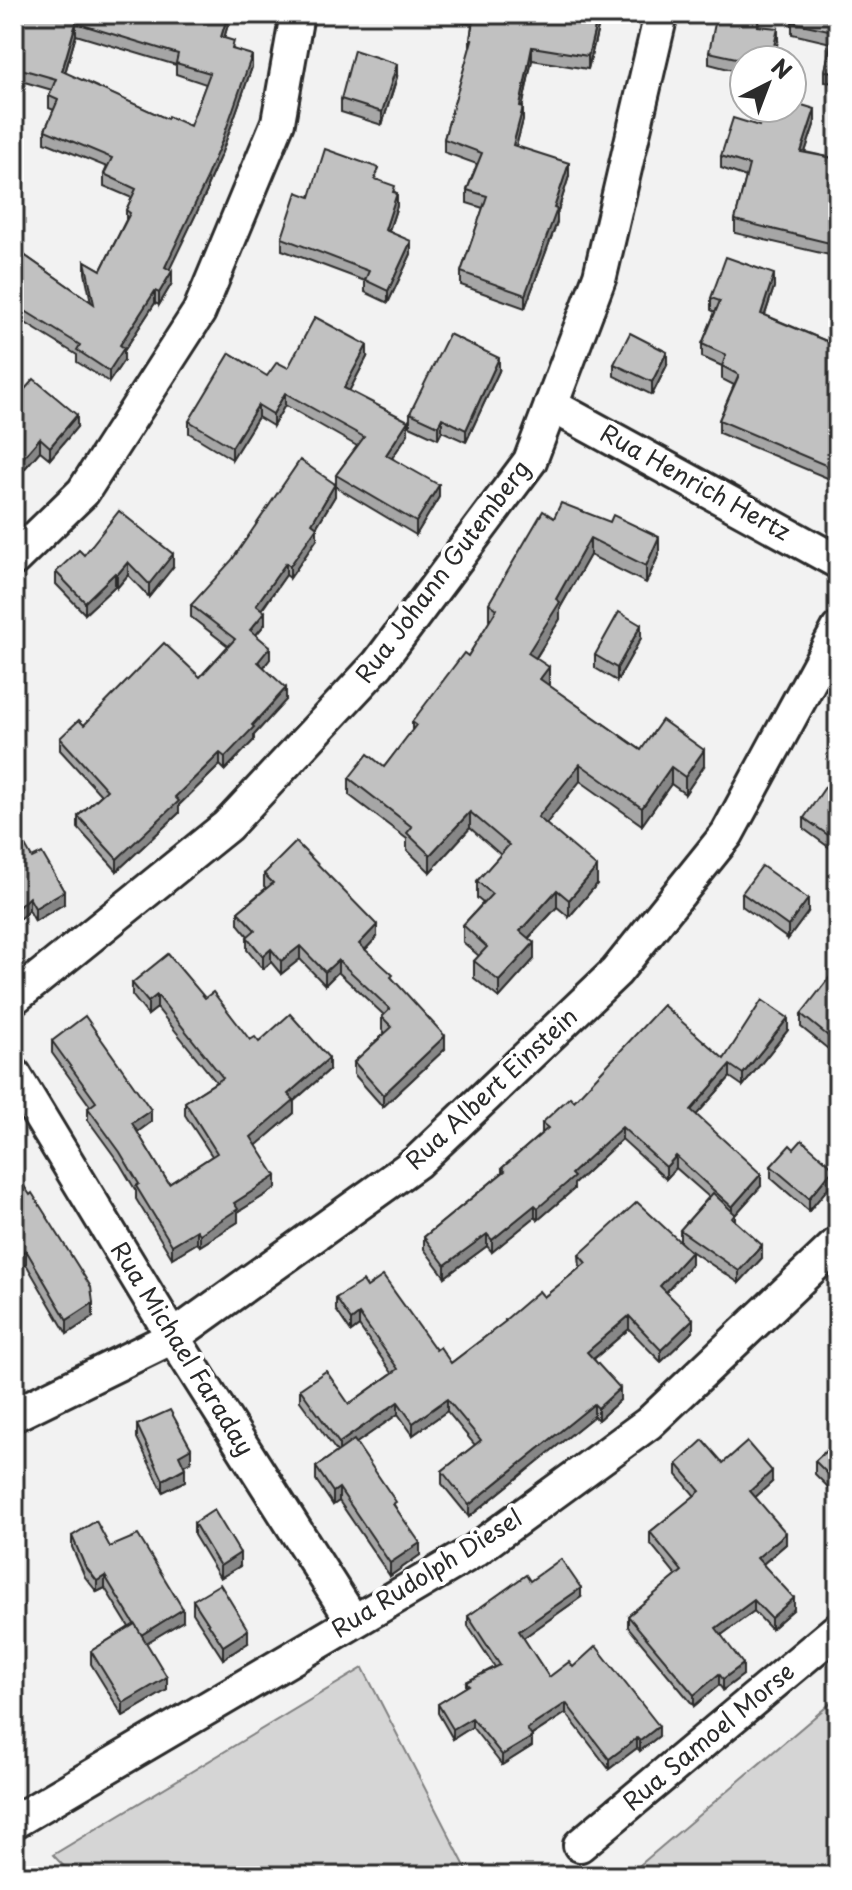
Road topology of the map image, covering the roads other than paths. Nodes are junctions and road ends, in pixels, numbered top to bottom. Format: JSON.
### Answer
{"nodes":[{"id":1,"x":297,"y":14,"type":"edge"},
{"id":2,"x":661,"y":14,"type":"edge"},
{"id":3,"x":551,"y":405,"type":"junction"},
{"id":4,"x":14,"y":559,"type":"edge"},
{"id":5,"x":838,"y":562,"type":"edge"},
{"id":6,"x":838,"y":629,"type":"edge"},
{"id":7,"x":14,"y":998,"type":"edge"},
{"id":8,"x":14,"y":1074,"type":"edge"},
{"id":9,"x":838,"y":1243,"type":"edge"},
{"id":10,"x":173,"y":1337,"type":"junction"},
{"id":11,"x":14,"y":1415,"type":"edge"},
{"id":12,"x":353,"y":1621,"type":"junction"},
{"id":13,"x":838,"y":1629,"type":"edge"},
{"id":14,"x":14,"y":1822,"type":"edge"},
{"id":15,"x":580,"y":1845,"type":"dead end"}],
"edges":[{"from":1,"to":4,"type":"street"},
{"from":2,"to":3,"type":"street","name":"Rua Johann Gutemberg"},
{"from":3,"to":5,"type":"street","name":"Rua Henrich Hertz"},
{"from":3,"to":7,"type":"street","name":"Rua Johann Gutemberg"},
{"from":6,"to":10,"type":"street","name":"Rua Albert Einstein"},
{"from":8,"to":10,"type":"street","name":"Rua Michael Faraday"},
{"from":9,"to":12,"type":"street","name":"Rua Rudolph Diesel"},
{"from":10,"to":11,"type":"street","name":"Rua Albert Einstein"},
{"from":10,"to":12,"type":"street","name":"Rua Michael Faraday"},
{"from":12,"to":14,"type":"street","name":"Rua Rudolph Diesel"},
{"from":13,"to":15,"type":"street","name":"Rua Samoel Morse"}]}
